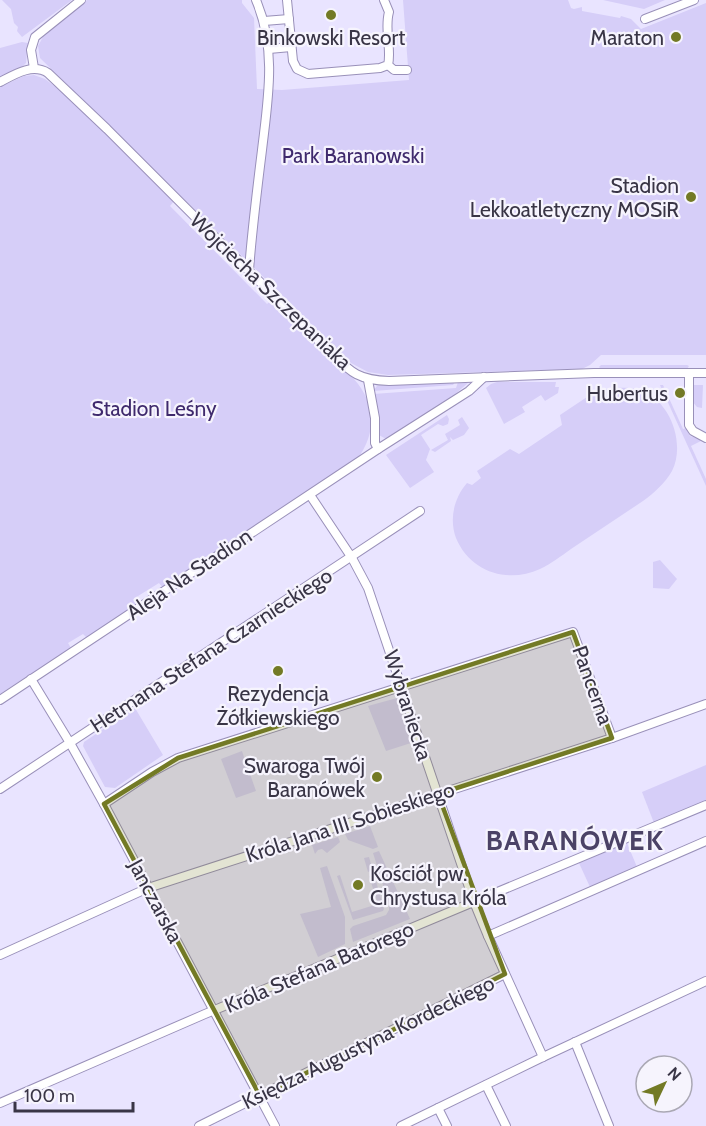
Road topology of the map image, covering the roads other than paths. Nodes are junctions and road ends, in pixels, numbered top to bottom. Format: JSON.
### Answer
{"nodes":[{"id":1,"x":81,"y":0,"type":"edge"},
{"id":2,"x":256,"y":0,"type":"edge"},
{"id":3,"x":287,"y":0,"type":"edge"},
{"id":4,"x":384,"y":0,"type":"edge"},
{"id":5,"x":694,"y":0,"type":"edge"},
{"id":6,"x":289,"y":19,"type":"junction"},
{"id":7,"x":645,"y":19,"type":"dead end"},
{"id":8,"x":264,"y":21,"type":"junction"},
{"id":9,"x":291,"y":47,"type":"junction"},
{"id":10,"x":269,"y":49,"type":"junction"},
{"id":11,"x":387,"y":65,"type":"junction"},
{"id":12,"x":34,"y":68,"type":"junction"},
{"id":13,"x":407,"y":70,"type":"dead end"},
{"id":14,"x":0,"y":82,"type":"edge"},
{"id":15,"x":249,"y":270,"type":"junction"},
{"id":16,"x":689,"y":373,"type":"junction"},
{"id":17,"x":706,"y":373,"type":"edge"},
{"id":18,"x":484,"y":377,"type":"junction"},
{"id":19,"x":368,"y":380,"type":"junction"},
{"id":20,"x":706,"y":438,"type":"edge"},
{"id":21,"x":378,"y":449,"type":"junction"},
{"id":22,"x":310,"y":495,"type":"junction"},
{"id":23,"x":420,"y":511,"type":"dead end"},
{"id":24,"x":352,"y":558,"type":"junction"},
{"id":25,"x":31,"y":679,"type":"junction"},
{"id":26,"x":402,"y":687,"type":"junction"},
{"id":27,"x":0,"y":700,"type":"edge"},
{"id":28,"x":706,"y":704,"type":"edge"},
{"id":29,"x":612,"y":738,"type":"junction"},
{"id":30,"x":70,"y":743,"type":"junction"},
{"id":31,"x":0,"y":789,"type":"edge"},
{"id":32,"x":438,"y":794,"type":"junction"},
{"id":33,"x":104,"y":804,"type":"junction"},
{"id":34,"x":706,"y":805,"type":"edge"},
{"id":35,"x":706,"y":841,"type":"edge"},
{"id":36,"x":148,"y":888,"type":"junction"},
{"id":37,"x":474,"y":902,"type":"junction"},
{"id":38,"x":488,"y":936,"type":"junction"},
{"id":39,"x":0,"y":955,"type":"edge"},
{"id":40,"x":505,"y":974,"type":"junction"},
{"id":41,"x":706,"y":981,"type":"edge"},
{"id":42,"x":214,"y":1011,"type":"junction"},
{"id":43,"x":575,"y":1042,"type":"junction"},
{"id":44,"x":543,"y":1057,"type":"junction"},
{"id":45,"x":486,"y":1085,"type":"junction"},
{"id":46,"x":260,"y":1096,"type":"junction"},
{"id":47,"x":0,"y":1103,"type":"edge"},
{"id":48,"x":438,"y":1108,"type":"junction"},
{"id":49,"x":199,"y":1126,"type":"edge"},
{"id":50,"x":275,"y":1126,"type":"edge"},
{"id":51,"x":401,"y":1126,"type":"edge"},
{"id":52,"x":447,"y":1126,"type":"edge"},
{"id":53,"x":506,"y":1126,"type":"edge"},
{"id":54,"x":609,"y":1126,"type":"edge"}],
"edges":[{"from":1,"to":12,"type":"street"},
{"from":2,"to":8,"type":"street"},
{"from":3,"to":6,"type":"street"},
{"from":4,"to":11,"type":"street"},
{"from":5,"to":7,"type":"street"},
{"from":6,"to":8,"type":"street"},
{"from":6,"to":9,"type":"street"},
{"from":8,"to":10,"type":"street"},
{"from":9,"to":10,"type":"street"},
{"from":9,"to":11,"type":"street"},
{"from":10,"to":15,"type":"street"},
{"from":11,"to":13,"type":"street"},
{"from":12,"to":14,"type":"street"},
{"from":12,"to":15,"type":"street","name":"Wojciecha Szczepaniaka"},
{"from":15,"to":19,"type":"street","name":"Wojciecha Szczepaniaka"},
{"from":16,"to":17,"type":"street","name":"Wojciecha Szczepaniaka"},
{"from":16,"to":18,"type":"street","name":"Wojciecha Szczepaniaka"},
{"from":16,"to":20,"type":"street"},
{"from":18,"to":19,"type":"street","name":"Wojciecha Szczepaniaka"},
{"from":18,"to":21,"type":"street","name":"Aleja Na Stadion"},
{"from":19,"to":21,"type":"street"},
{"from":21,"to":22,"type":"street","name":"Aleja Na Stadion"},
{"from":22,"to":24,"type":"street","name":"Wybraniecka"},
{"from":22,"to":25,"type":"street","name":"Aleja Na Stadion"},
{"from":23,"to":24,"type":"street","name":"Hetmana Stefana Czarnieckiego"},
{"from":24,"to":26,"type":"street","name":"Wybraniecka"},
{"from":24,"to":30,"type":"street","name":"Hetmana Stefana Czarnieckiego"},
{"from":25,"to":27,"type":"street","name":"Aleja Na Stadion"},
{"from":25,"to":30,"type":"street","name":"Janczarska"},
{"from":26,"to":29,"type":"street","name":"Pancerna"},
{"from":26,"to":32,"type":"street","name":"Wybraniecka"},
{"from":26,"to":33,"type":"street"},
{"from":28,"to":29,"type":"street","name":"Króla Jana III Sobieskiego"},
{"from":29,"to":32,"type":"street","name":"Króla Jana III Sobieskiego"},
{"from":30,"to":31,"type":"street","name":"Hetmana Stefana Czarnieckiego"},
{"from":30,"to":33,"type":"street","name":"Janczarska"},
{"from":32,"to":36,"type":"street","name":"Króla Jana III Sobieskiego"},
{"from":32,"to":37,"type":"street","name":"Wybraniecka"},
{"from":33,"to":36,"type":"street","name":"Janczarska"},
{"from":34,"to":37,"type":"street","name":"Króla Stefana Batorego"},
{"from":35,"to":38,"type":"street"},
{"from":36,"to":39,"type":"street","name":"Króla Jana III Sobieskiego"},
{"from":36,"to":42,"type":"street","name":"Janczarska"},
{"from":37,"to":38,"type":"street","name":"Wybraniecka"},
{"from":37,"to":42,"type":"street","name":"Króla Stefana Batorego"},
{"from":38,"to":40,"type":"street","name":"Wybraniecka"},
{"from":40,"to":44,"type":"street","name":"Wybraniecka"},
{"from":40,"to":46,"type":"street","name":"Księdza Augustyna Kordeckiego"},
{"from":41,"to":43,"type":"street"},
{"from":42,"to":46,"type":"street","name":"Janczarska"},
{"from":42,"to":47,"type":"street","name":"Króla Stefana Batorego"},
{"from":43,"to":44,"type":"street"},
{"from":43,"to":54,"type":"street"},
{"from":44,"to":45,"type":"street"},
{"from":45,"to":48,"type":"street"},
{"from":45,"to":53,"type":"street"},
{"from":46,"to":49,"type":"street","name":"Księdza Augustyna Kordeckiego"},
{"from":46,"to":50,"type":"street","name":"Janczarska"},
{"from":48,"to":51,"type":"street"},
{"from":48,"to":52,"type":"street"}]}
